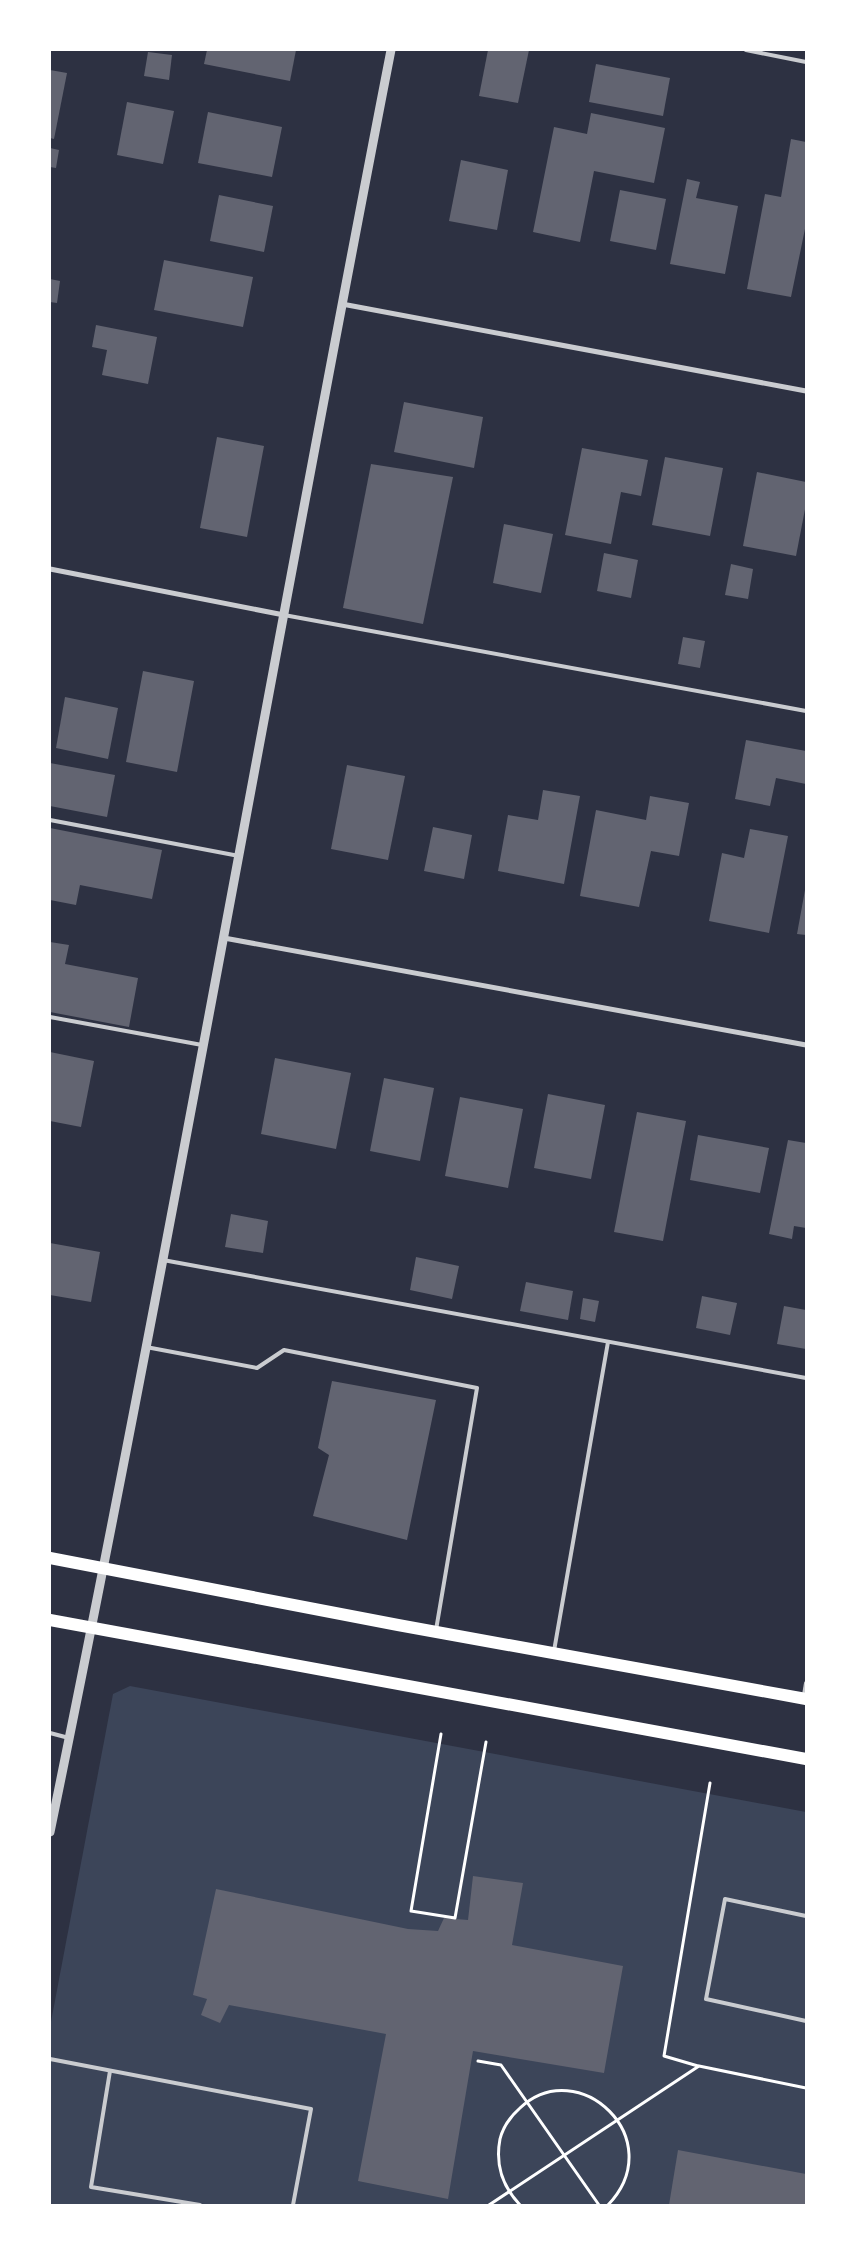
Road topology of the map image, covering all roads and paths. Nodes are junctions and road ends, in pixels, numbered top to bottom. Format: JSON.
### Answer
{"nodes":[{"id":1,"x":391,"y":50,"type":"edge"},
{"id":2,"x":746,"y":50,"type":"edge"},
{"id":3,"x":806,"y":62,"type":"edge"},
{"id":4,"x":342,"y":304,"type":"junction"},
{"id":5,"x":806,"y":391,"type":"edge"},
{"id":6,"x":50,"y":569,"type":"edge"},
{"id":7,"x":284,"y":615,"type":"junction"},
{"id":8,"x":806,"y":711,"type":"edge"},
{"id":9,"x":50,"y":820,"type":"edge"},
{"id":10,"x":240,"y":856,"type":"junction"},
{"id":11,"x":224,"y":938,"type":"junction"},
{"id":12,"x":50,"y":1017,"type":"edge"},
{"id":13,"x":806,"y":1045,"type":"edge"},
{"id":14,"x":204,"y":1046,"type":"junction"},
{"id":15,"x":163,"y":1260,"type":"junction"},
{"id":16,"x":608,"y":1342,"type":"junction"},
{"id":17,"x":146,"y":1347,"type":"junction"},
{"id":18,"x":806,"y":1378,"type":"edge"},
{"id":19,"x":50,"y":1558,"type":"edge"},
{"id":20,"x":104,"y":1568,"type":"junction"},
{"id":21,"x":50,"y":1620,"type":"edge"},
{"id":22,"x":92,"y":1627,"type":"junction"},
{"id":23,"x":436,"y":1632,"type":"junction"},
{"id":24,"x":553,"y":1653,"type":"junction"},
{"id":25,"x":806,"y":1683,"type":"edge"},
{"id":26,"x":805,"y":1698,"type":"edge"},
{"id":27,"x":50,"y":1733,"type":"edge"},
{"id":28,"x":441,"y":1734,"type":"dead end"},
{"id":29,"x":70,"y":1738,"type":"junction"},
{"id":30,"x":486,"y":1742,"type":"dead end"},
{"id":31,"x":806,"y":1759,"type":"edge"},
{"id":32,"x":710,"y":1783,"type":"dead end"},
{"id":33,"x":50,"y":1832,"type":"edge"},
{"id":34,"x":806,"y":1916,"type":"edge"},
{"id":35,"x":806,"y":2021,"type":"edge"},
{"id":36,"x":50,"y":2059,"type":"edge"},
{"id":37,"x":478,"y":2061,"type":"dead end"},
{"id":38,"x":699,"y":2066,"type":"junction"},
{"id":39,"x":110,"y":2071,"type":"junction"},
{"id":40,"x":806,"y":2088,"type":"edge"},
{"id":41,"x":527,"y":2102,"type":"junction"},
{"id":42,"x":618,"y":2120,"type":"junction"},
{"id":43,"x":564,"y":2156,"type":"junction"},
{"id":44,"x":508,"y":2193,"type":"junction"},
{"id":45,"x":200,"y":2205,"type":"edge"},
{"id":46,"x":293,"y":2205,"type":"edge"},
{"id":47,"x":489,"y":2205,"type":"edge"},
{"id":48,"x":520,"y":2205,"type":"edge"},
{"id":49,"x":599,"y":2205,"type":"edge"},
{"id":50,"x":608,"y":2205,"type":"edge"}],
"edges":[{"from":1,"to":4,"type":"street"},
{"from":2,"to":3,"type":"lane"},
{"from":4,"to":5,"type":"street"},
{"from":4,"to":7,"type":"street"},
{"from":6,"to":7,"type":"street"},
{"from":7,"to":8,"type":"lane"},
{"from":7,"to":10,"type":"street"},
{"from":9,"to":10,"type":"lane"},
{"from":10,"to":11,"type":"street"},
{"from":11,"to":13,"type":"street"},
{"from":11,"to":14,"type":"street"},
{"from":12,"to":14,"type":"lane"},
{"from":14,"to":15,"type":"street"},
{"from":15,"to":16,"type":"lane"},
{"from":15,"to":17,"type":"street"},
{"from":16,"to":18,"type":"lane"},
{"from":16,"to":24,"type":"lane"},
{"from":17,"to":20,"type":"street"},
{"from":17,"to":23,"type":"lane"},
{"from":19,"to":20,"type":"main road"},
{"from":20,"to":22,"type":"street"},
{"from":20,"to":23,"type":"main road"},
{"from":21,"to":22,"type":"main road"},
{"from":22,"to":29,"type":"street"},
{"from":22,"to":31,"type":"main road"},
{"from":23,"to":24,"type":"main road"},
{"from":24,"to":26,"type":"main road"},
{"from":25,"to":26,"type":"lane"},
{"from":27,"to":29,"type":"lane"},
{"from":28,"to":30,"type":"path"},
{"from":29,"to":33,"type":"street"},
{"from":32,"to":38,"type":"path"},
{"from":34,"to":35,"type":"lane"},
{"from":36,"to":39,"type":"lane"},
{"from":37,"to":41,"type":"path"},
{"from":38,"to":40,"type":"path"},
{"from":38,"to":42,"type":"path"},
{"from":39,"to":45,"type":"lane"},
{"from":39,"to":46,"type":"lane"},
{"from":41,"to":42,"type":"path"},
{"from":41,"to":43,"type":"path"},
{"from":41,"to":44,"type":"path"},
{"from":42,"to":43,"type":"path"},
{"from":42,"to":50,"type":"path"},
{"from":43,"to":44,"type":"path"},
{"from":43,"to":49,"type":"path"},
{"from":44,"to":47,"type":"path"},
{"from":44,"to":48,"type":"path"}]}
